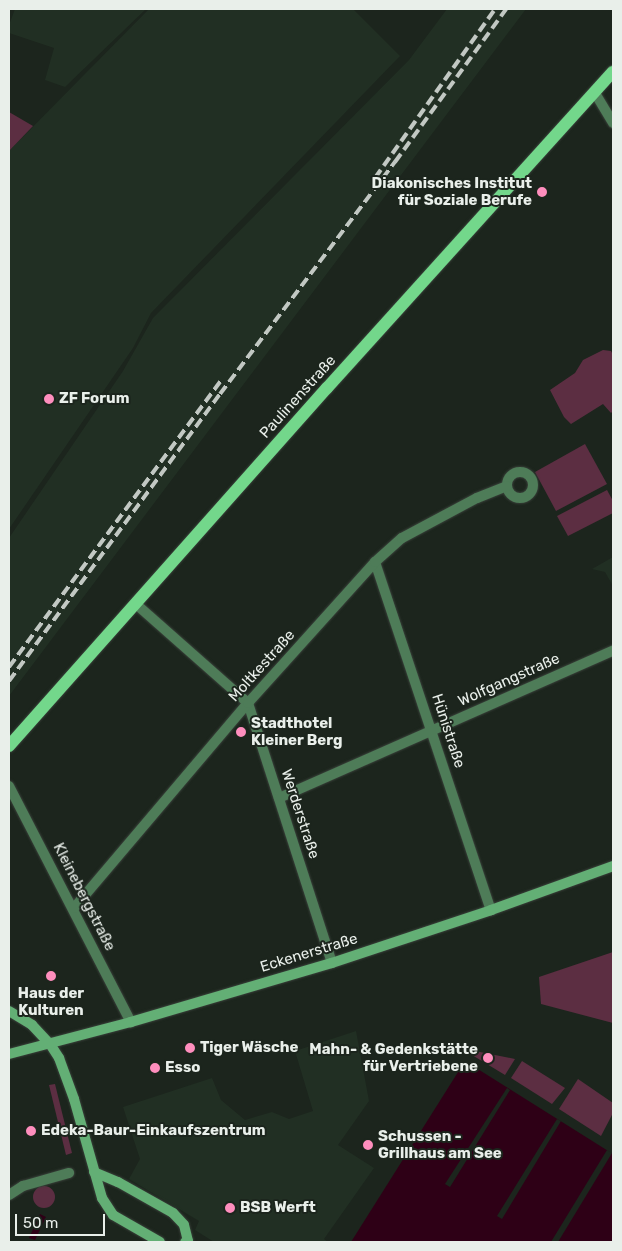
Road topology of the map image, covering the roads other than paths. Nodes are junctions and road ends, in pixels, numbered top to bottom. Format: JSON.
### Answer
{"nodes":[{"id":1,"x":613,"y":72,"type":"edge"},
{"id":2,"x":595,"y":93,"type":"junction"},
{"id":3,"x":613,"y":123,"type":"edge"},
{"id":4,"x":507,"y":486,"type":"dead end"},
{"id":5,"x":375,"y":562,"type":"junction"},
{"id":6,"x":136,"y":604,"type":"junction"},
{"id":7,"x":613,"y":651,"type":"edge"},
{"id":8,"x":248,"y":703,"type":"junction"},
{"id":9,"x":432,"y":731,"type":"junction"},
{"id":10,"x":9,"y":746,"type":"edge"},
{"id":11,"x":9,"y":786,"type":"edge"},
{"id":12,"x":279,"y":798,"type":"junction"},
{"id":13,"x":613,"y":866,"type":"edge"},
{"id":14,"x":74,"y":908,"type":"junction"},
{"id":15,"x":491,"y":910,"type":"junction"},
{"id":16,"x":332,"y":963,"type":"junction"},
{"id":17,"x":9,"y":1011,"type":"edge"},
{"id":18,"x":131,"y":1022,"type":"junction"},
{"id":19,"x":50,"y":1044,"type":"junction"},
{"id":20,"x":9,"y":1054,"type":"edge"},
{"id":21,"x":94,"y":1172,"type":"junction"},
{"id":22,"x":69,"y":1173,"type":"dead end"},
{"id":23,"x":9,"y":1195,"type":"edge"},
{"id":24,"x":160,"y":1242,"type":"edge"},
{"id":25,"x":188,"y":1242,"type":"edge"}],
"edges":[{"from":1,"to":2,"type":"main road","name":"Paulinenstraße"},
{"from":2,"to":3,"type":"street"},
{"from":2,"to":6,"type":"main road","name":"Paulinenstraße"},
{"from":4,"to":5,"type":"street","name":"Moltkestraße"},
{"from":5,"to":8,"type":"street","name":"Moltkestraße"},
{"from":5,"to":9,"type":"street","name":"Hünistraße"},
{"from":6,"to":8,"type":"street"},
{"from":6,"to":10,"type":"main road","name":"Paulinenstraße"},
{"from":7,"to":9,"type":"street","name":"Wolfgangstraße"},
{"from":8,"to":12,"type":"street","name":"Werderstraße"},
{"from":8,"to":14,"type":"street","name":"Moltkestraße"},
{"from":9,"to":12,"type":"street","name":"Wolfgangstraße"},
{"from":9,"to":15,"type":"street","name":"Hünistraße"},
{"from":11,"to":14,"type":"street","name":"Kleinebergstraße"},
{"from":12,"to":16,"type":"street","name":"Werderstraße"},
{"from":13,"to":15,"type":"main road","name":"Eckenerstraße"},
{"from":14,"to":18,"type":"street","name":"Kleinebergstraße"},
{"from":15,"to":16,"type":"main road","name":"Eckenerstraße"},
{"from":16,"to":18,"type":"main road","name":"Eckenerstraße"},
{"from":17,"to":19,"type":"main road"},
{"from":18,"to":19,"type":"main road","name":"Eckenerstraße"},
{"from":19,"to":20,"type":"main road","name":"Eckenerstraße"},
{"from":19,"to":21,"type":"main road"},
{"from":21,"to":24,"type":"main road"},
{"from":21,"to":25,"type":"main road"},
{"from":22,"to":23,"type":"street"}]}
